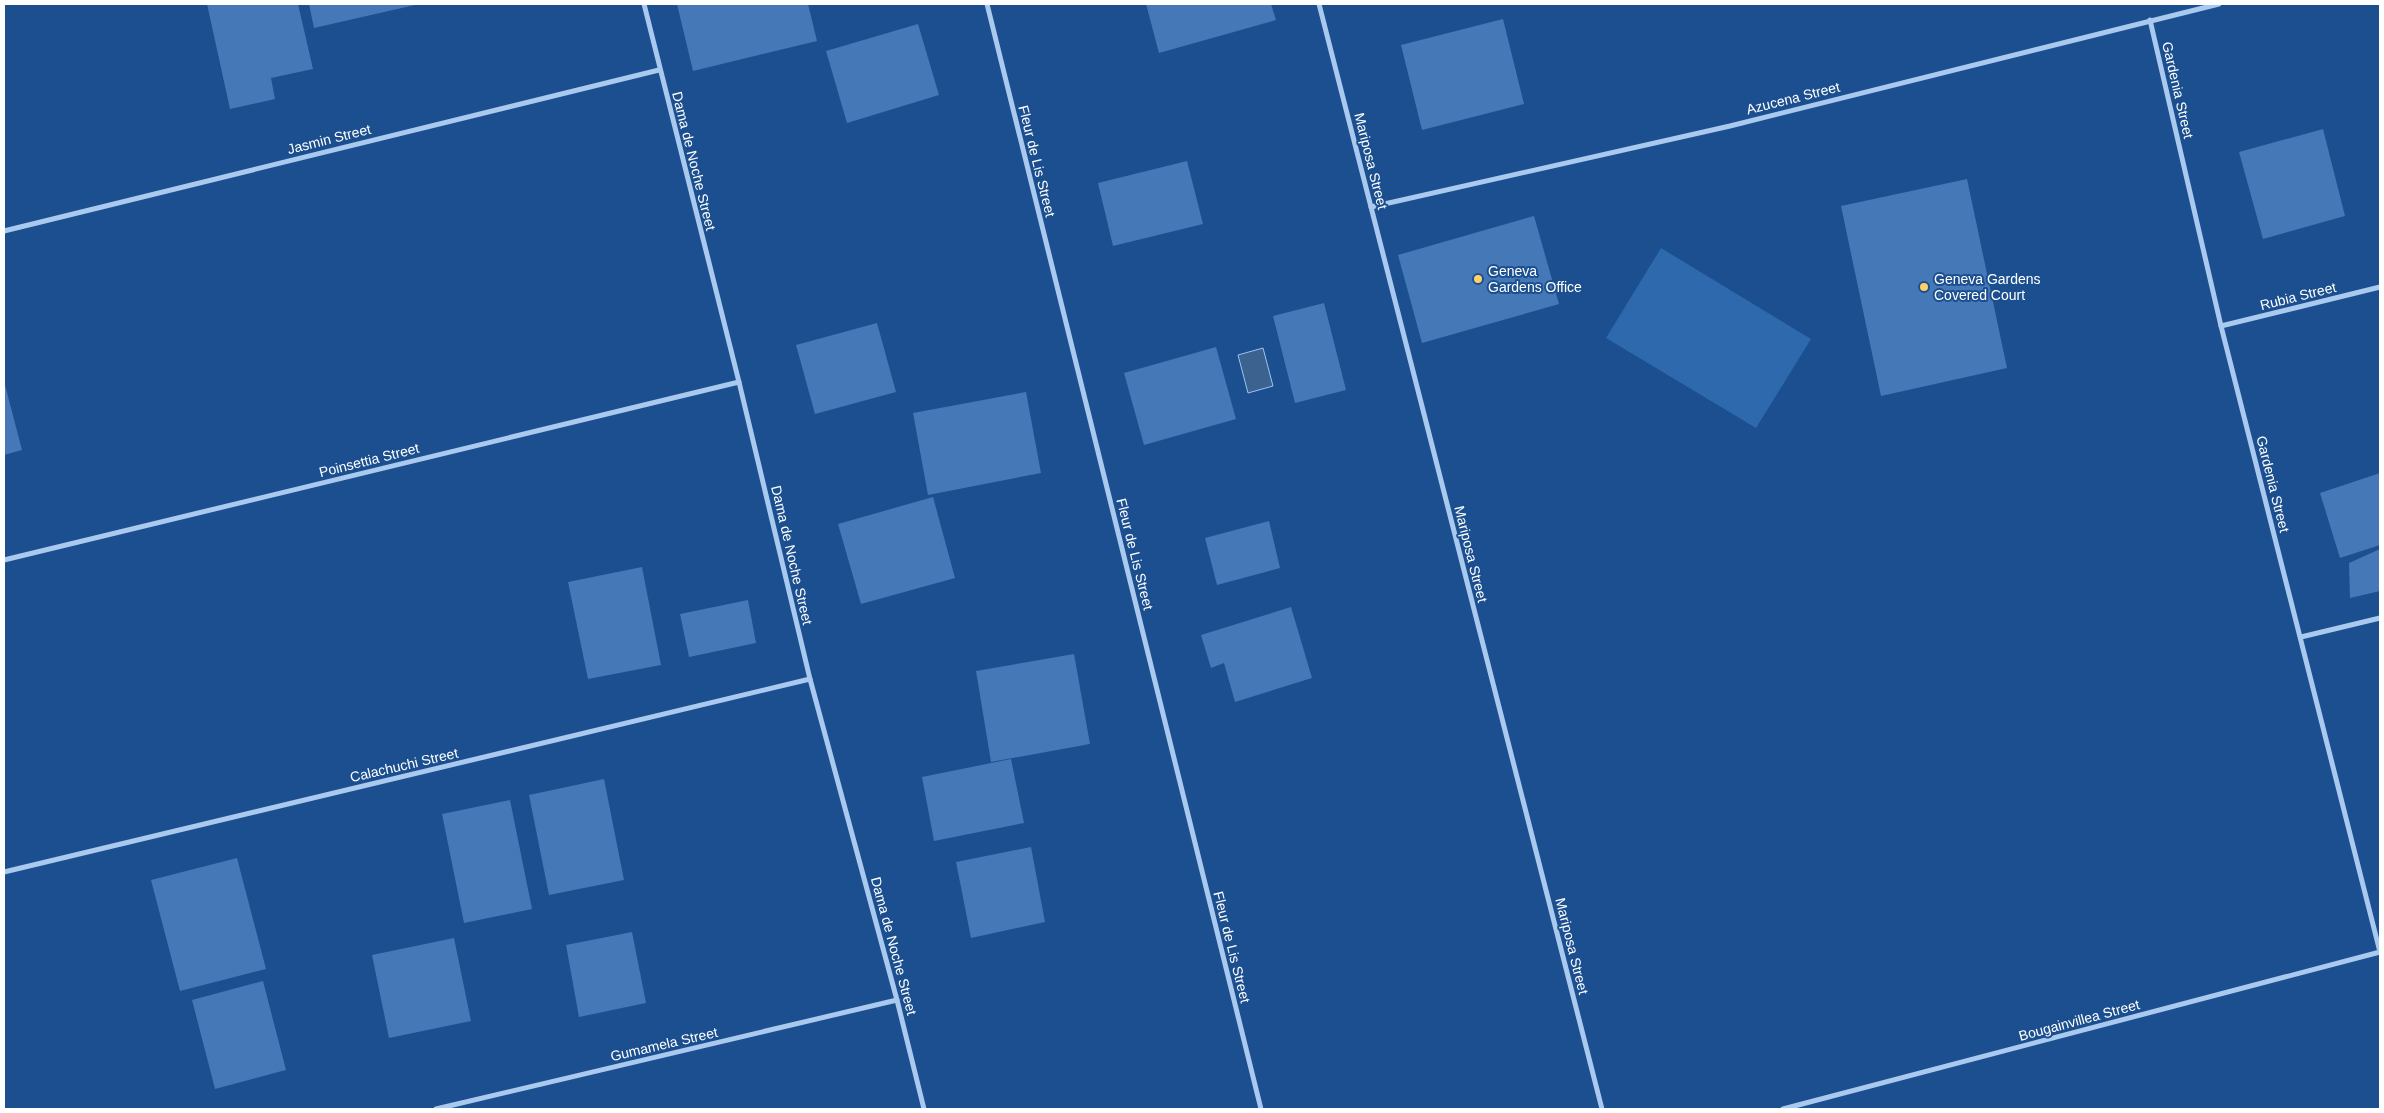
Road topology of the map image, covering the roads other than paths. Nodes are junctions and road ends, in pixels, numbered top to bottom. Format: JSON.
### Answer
{"nodes":[{"id":1,"x":644,"y":4,"type":"edge"},
{"id":2,"x":987,"y":4,"type":"edge"},
{"id":3,"x":1319,"y":4,"type":"edge"},
{"id":4,"x":2219,"y":4,"type":"edge"},
{"id":5,"x":2150,"y":20,"type":"junction"},
{"id":6,"x":659,"y":70,"type":"junction"},
{"id":7,"x":1371,"y":208,"type":"junction"},
{"id":8,"x":4,"y":231,"type":"edge"},
{"id":9,"x":2380,"y":287,"type":"edge"},
{"id":10,"x":2221,"y":326,"type":"junction"},
{"id":11,"x":739,"y":382,"type":"junction"},
{"id":12,"x":4,"y":560,"type":"edge"},
{"id":13,"x":2380,"y":618,"type":"edge"},
{"id":14,"x":2301,"y":637,"type":"junction"},
{"id":15,"x":810,"y":679,"type":"junction"},
{"id":16,"x":4,"y":872,"type":"edge"},
{"id":17,"x":2380,"y":952,"type":"edge"},
{"id":18,"x":897,"y":1000,"type":"junction"},
{"id":19,"x":436,"y":1109,"type":"edge"},
{"id":20,"x":924,"y":1109,"type":"edge"},
{"id":21,"x":1261,"y":1109,"type":"edge"},
{"id":22,"x":1602,"y":1109,"type":"edge"},
{"id":23,"x":1784,"y":1109,"type":"edge"}],
"edges":[{"from":1,"to":6,"type":"street","name":"Dama de Noche Street"},
{"from":2,"to":21,"type":"street","name":"Fleur de Lis Street"},
{"from":3,"to":7,"type":"street","name":"Mariposa Street"},
{"from":4,"to":5,"type":"street","name":"Azucena Street"},
{"from":5,"to":7,"type":"street","name":"Azucena Street"},
{"from":5,"to":10,"type":"street","name":"Gardenia Street"},
{"from":6,"to":8,"type":"street","name":"Jasmin Street"},
{"from":6,"to":11,"type":"street","name":"Dama de Noche Street"},
{"from":7,"to":22,"type":"street","name":"Mariposa Street"},
{"from":9,"to":10,"type":"street","name":"Rubia Street"},
{"from":10,"to":14,"type":"street","name":"Gardenia Street"},
{"from":11,"to":12,"type":"street","name":"Poinsettia Street"},
{"from":11,"to":15,"type":"street","name":"Dama de Noche Street"},
{"from":13,"to":14,"type":"street"},
{"from":14,"to":17,"type":"street","name":"Gardenia Street"},
{"from":15,"to":16,"type":"street","name":"Calachuchi Street"},
{"from":15,"to":18,"type":"street","name":"Dama de Noche Street"},
{"from":17,"to":23,"type":"street","name":"Bougainvillea Street"},
{"from":18,"to":19,"type":"street","name":"Gumamela Street"},
{"from":18,"to":20,"type":"street","name":"Dama de Noche Street"}]}
